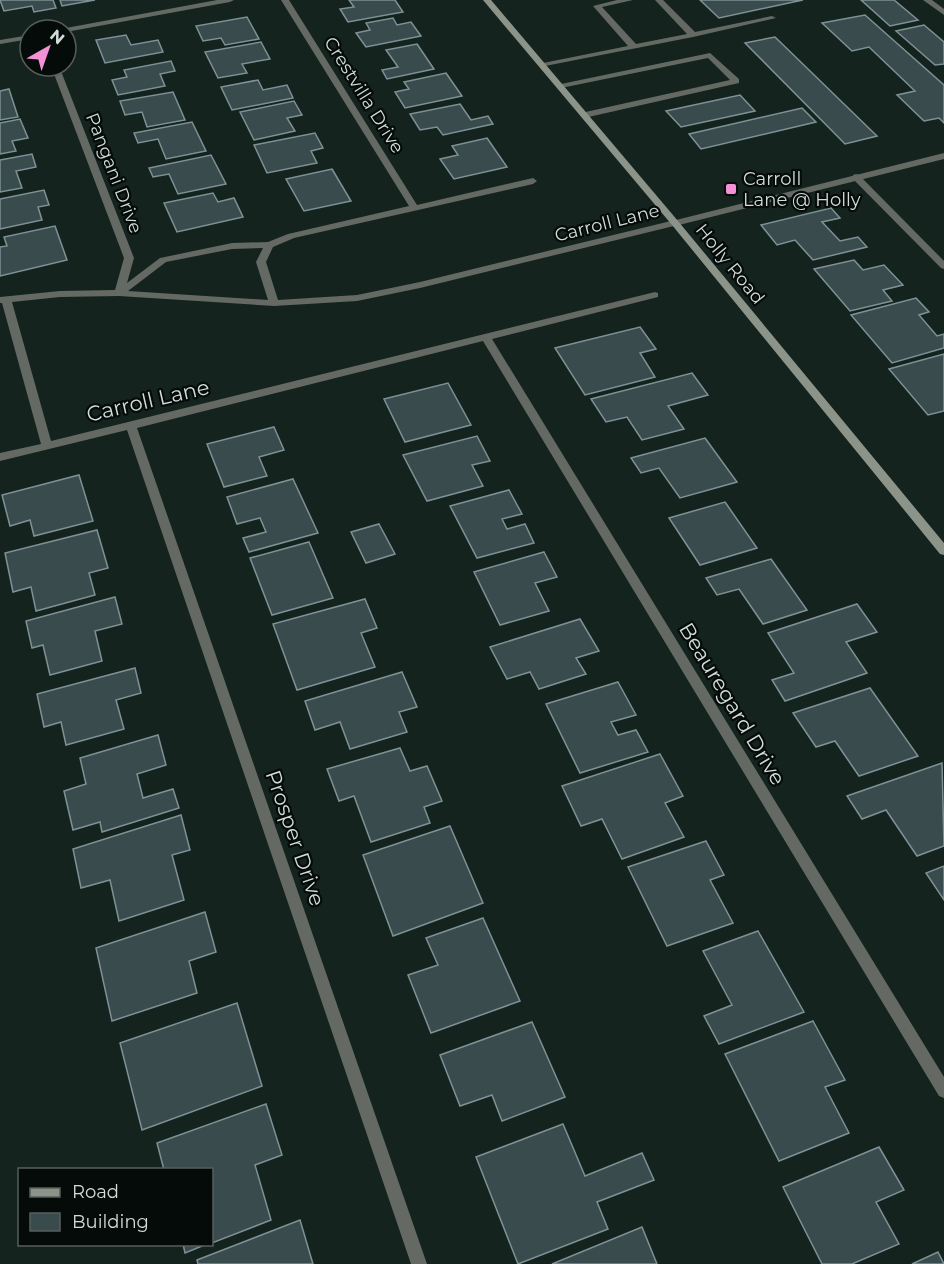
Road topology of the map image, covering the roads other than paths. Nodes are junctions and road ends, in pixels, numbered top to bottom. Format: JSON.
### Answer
{"nodes":[{"id":1,"x":230,"y":0,"type":"edge"},
{"id":2,"x":285,"y":0,"type":"edge"},
{"id":3,"x":487,"y":0,"type":"edge"},
{"id":4,"x":630,"y":0,"type":"edge"},
{"id":5,"x":659,"y":0,"type":"edge"},
{"id":6,"x":927,"y":0,"type":"edge"},
{"id":7,"x":944,"y":13,"type":"edge"},
{"id":8,"x":772,"y":18,"type":"dead end"},
{"id":9,"x":78,"y":28,"type":"edge"},
{"id":10,"x":693,"y":35,"type":"junction"},
{"id":11,"x":18,"y":39,"type":"edge"},
{"id":12,"x":0,"y":42,"type":"edge"},
{"id":13,"x":634,"y":47,"type":"junction"},
{"id":14,"x":543,"y":65,"type":"junction"},
{"id":15,"x":60,"y":78,"type":"edge"},
{"id":16,"x":561,"y":86,"type":"junction"},
{"id":17,"x":584,"y":115,"type":"junction"},
{"id":18,"x":944,"y":156,"type":"edge"},
{"id":19,"x":856,"y":177,"type":"junction"},
{"id":20,"x":533,"y":182,"type":"dead end"},
{"id":21,"x":415,"y":208,"type":"junction"},
{"id":22,"x":675,"y":223,"type":"junction"},
{"id":23,"x":269,"y":245,"type":"junction"},
{"id":24,"x":944,"y":266,"type":"edge"},
{"id":25,"x":119,"y":293,"type":"junction"},
{"id":26,"x":655,"y":294,"type":"dead end"},
{"id":27,"x":3,"y":300,"type":"edge"},
{"id":28,"x":274,"y":303,"type":"junction"},
{"id":29,"x":486,"y":338,"type":"junction"},
{"id":30,"x":132,"y":426,"type":"junction"},
{"id":31,"x":47,"y":445,"type":"junction"},
{"id":32,"x":0,"y":457,"type":"edge"},
{"id":33,"x":944,"y":550,"type":"edge"},
{"id":34,"x":944,"y":1091,"type":"edge"},
{"id":35,"x":418,"y":1264,"type":"edge"}],
"edges":[{"from":1,"to":9,"type":"street"},
{"from":2,"to":21,"type":"street","name":"Crestvilla Drive"},
{"from":3,"to":14,"type":"main road","name":"Holly Road"},
{"from":4,"to":13,"type":"street"},
{"from":5,"to":10,"type":"street"},
{"from":6,"to":7,"type":"street"},
{"from":8,"to":10,"type":"street"},
{"from":10,"to":13,"type":"street"},
{"from":11,"to":12,"type":"street"},
{"from":13,"to":14,"type":"street"},
{"from":14,"to":16,"type":"main road","name":"Holly Road"},
{"from":15,"to":25,"type":"street","name":"Pangani Drive"},
{"from":16,"to":17,"type":"main road","name":"Holly Road"},
{"from":16,"to":17,"type":"street"},
{"from":17,"to":22,"type":"main road","name":"Holly Road"},
{"from":18,"to":19,"type":"street","name":"Carroll Lane"},
{"from":19,"to":22,"type":"street","name":"Carroll Lane"},
{"from":19,"to":24,"type":"street"},
{"from":20,"to":21,"type":"street"},
{"from":21,"to":23,"type":"street"},
{"from":22,"to":28,"type":"street","name":"Carroll Lane"},
{"from":22,"to":33,"type":"main road","name":"Holly Road"},
{"from":23,"to":25,"type":"street"},
{"from":23,"to":28,"type":"street"},
{"from":25,"to":27,"type":"street","name":"Carroll Lane"},
{"from":25,"to":28,"type":"street","name":"Carroll Lane"},
{"from":26,"to":29,"type":"street","name":"Carroll Lane"},
{"from":27,"to":31,"type":"street"},
{"from":29,"to":30,"type":"street","name":"Carroll Lane"},
{"from":29,"to":34,"type":"street","name":"Beauregard Drive"},
{"from":30,"to":31,"type":"street","name":"Carroll Lane"},
{"from":30,"to":35,"type":"street","name":"Prosper Drive"},
{"from":31,"to":32,"type":"street","name":"Carroll Lane"}]}
